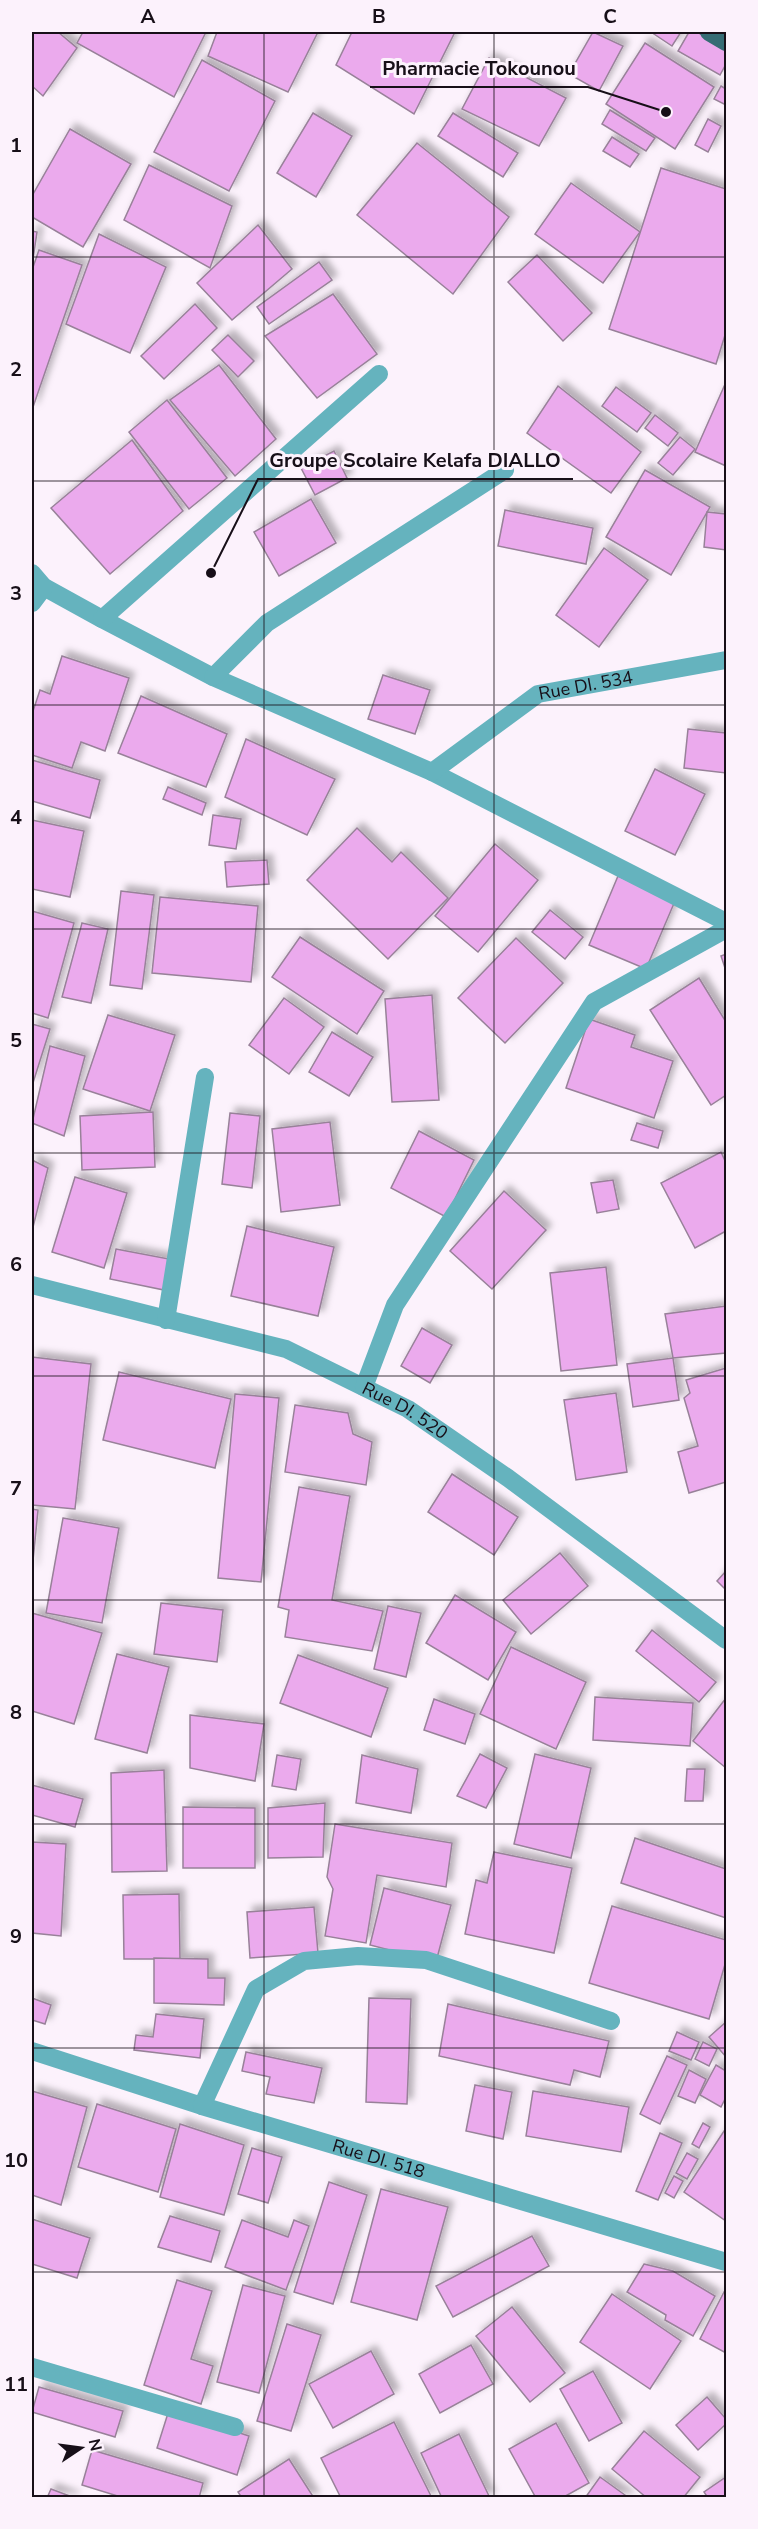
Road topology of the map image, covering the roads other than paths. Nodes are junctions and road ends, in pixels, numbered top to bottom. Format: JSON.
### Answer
{"nodes":[{"id":1,"x":709,"y":32,"type":"edge"},
{"id":2,"x":726,"y":42,"type":"edge"},
{"id":3,"x":379,"y":374,"type":"dead end"},
{"id":4,"x":506,"y":470,"type":"dead end"},
{"id":5,"x":32,"y":573,"type":"edge"},
{"id":6,"x":44,"y":587,"type":"junction"},
{"id":7,"x":32,"y":603,"type":"edge"},
{"id":8,"x":102,"y":620,"type":"junction"},
{"id":9,"x":726,"y":660,"type":"edge"},
{"id":10,"x":213,"y":677,"type":"junction"},
{"id":11,"x":432,"y":772,"type":"junction"},
{"id":12,"x":726,"y":922,"type":"edge"},
{"id":13,"x":726,"y":929,"type":"edge"},
{"id":14,"x":205,"y":1077,"type":"dead end"},
{"id":15,"x":32,"y":1285,"type":"edge"},
{"id":16,"x":166,"y":1320,"type":"junction"},
{"id":17,"x":364,"y":1387,"type":"junction"},
{"id":18,"x":726,"y":1640,"type":"edge"},
{"id":19,"x":611,"y":2021,"type":"dead end"},
{"id":20,"x":32,"y":2051,"type":"edge"},
{"id":21,"x":202,"y":2106,"type":"junction"},
{"id":22,"x":726,"y":2262,"type":"edge"},
{"id":23,"x":32,"y":2367,"type":"edge"},
{"id":24,"x":235,"y":2427,"type":"dead end"}],
"edges":[{"from":1,"to":2,"type":"main road"},
{"from":3,"to":8,"type":"street"},
{"from":4,"to":10,"type":"street"},
{"from":5,"to":6,"type":"street"},
{"from":6,"to":7,"type":"street"},
{"from":6,"to":8,"type":"street"},
{"from":8,"to":10,"type":"street"},
{"from":9,"to":11,"type":"street","name":"Rue DI. 534"},
{"from":10,"to":11,"type":"street"},
{"from":11,"to":12,"type":"street"},
{"from":13,"to":17,"type":"street"},
{"from":14,"to":16,"type":"street"},
{"from":15,"to":16,"type":"street","name":"Rue DI. 520"},
{"from":16,"to":17,"type":"street","name":"Rue DI. 520"},
{"from":17,"to":18,"type":"street","name":"Rue DI. 520"},
{"from":19,"to":21,"type":"street"},
{"from":20,"to":21,"type":"street","name":"Rue DI. 518"},
{"from":21,"to":22,"type":"street","name":"Rue DI. 518"},
{"from":23,"to":24,"type":"street"}]}
